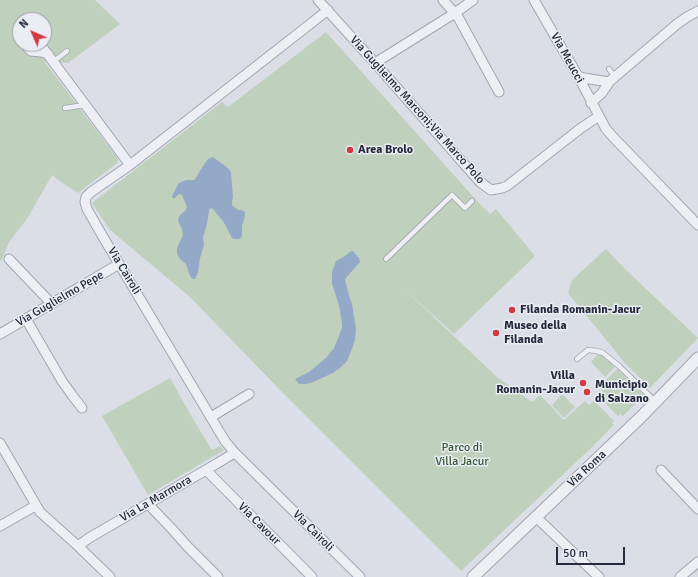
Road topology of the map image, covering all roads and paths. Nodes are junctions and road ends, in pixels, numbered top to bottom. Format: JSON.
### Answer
{"nodes":[{"id":1,"x":318,"y":0,"type":"edge"},
{"id":2,"x":443,"y":0,"type":"edge"},
{"id":3,"x":473,"y":0,"type":"edge"},
{"id":4,"x":534,"y":0,"type":"edge"},
{"id":5,"x":328,"y":10,"type":"junction"},
{"id":6,"x":698,"y":11,"type":"edge"},
{"id":7,"x":455,"y":13,"type":"junction"},
{"id":8,"x":67,"y":51,"type":"dead end"},
{"id":9,"x":41,"y":52,"type":"edge"},
{"id":10,"x":46,"y":52,"type":"edge"},
{"id":11,"x":51,"y":58,"type":"junction"},
{"id":12,"x":375,"y":63,"type":"junction"},
{"id":13,"x":609,"y":69,"type":"dead end"},
{"id":14,"x":578,"y":76,"type":"junction"},
{"id":15,"x":608,"y":81,"type":"junction"},
{"id":16,"x":499,"y":92,"type":"dead end"},
{"id":17,"x":585,"y":92,"type":"junction"},
{"id":18,"x":591,"y":103,"type":"junction"},
{"id":19,"x":85,"y":105,"type":"junction"},
{"id":20,"x":66,"y":108,"type":"dead end"},
{"id":21,"x":598,"y":116,"type":"junction"},
{"id":22,"x":130,"y":165,"type":"junction"},
{"id":23,"x":472,"y":201,"type":"dead end"},
{"id":24,"x":698,"y":225,"type":"edge"},
{"id":25,"x":9,"y":259,"type":"dead end"},
{"id":26,"x":386,"y":259,"type":"dead end"},
{"id":27,"x":119,"y":264,"type":"junction"},
{"id":28,"x":51,"y":303,"type":"junction"},
{"id":29,"x":26,"y":319,"type":"junction"},
{"id":30,"x":0,"y":334,"type":"edge"},
{"id":31,"x":698,"y":358,"type":"edge"},
{"id":32,"x":577,"y":359,"type":"dead end"},
{"id":33,"x":249,"y":394,"type":"dead end"},
{"id":34,"x":656,"y":402,"type":"junction"},
{"id":35,"x":82,"y":408,"type":"dead end"},
{"id":36,"x":211,"y":417,"type":"junction"},
{"id":37,"x":0,"y":443,"type":"edge"},
{"id":38,"x":234,"y":452,"type":"junction"},
{"id":39,"x":206,"y":470,"type":"junction"},
{"id":40,"x":661,"y":470,"type":"dead end"},
{"id":41,"x":148,"y":504,"type":"junction"},
{"id":42,"x":35,"y":506,"type":"junction"},
{"id":43,"x":698,"y":509,"type":"edge"},
{"id":44,"x":536,"y":517,"type":"junction"},
{"id":45,"x":0,"y":526,"type":"edge"},
{"id":46,"x":78,"y":546,"type":"junction"},
{"id":47,"x":698,"y":562,"type":"edge"},
{"id":48,"x":110,"y":577,"type":"edge"},
{"id":49,"x":218,"y":577,"type":"edge"},
{"id":50,"x":312,"y":577,"type":"edge"},
{"id":51,"x":360,"y":577,"type":"edge"},
{"id":52,"x":473,"y":577,"type":"edge"},
{"id":53,"x":600,"y":577,"type":"edge"},
{"id":54,"x":680,"y":577,"type":"edge"}],
"edges":[{"from":1,"to":5,"type":"street","name":"Via Guglielmo Marconi;Via Marco Polo"},
{"from":2,"to":7,"type":"street"},
{"from":3,"to":7,"type":"street"},
{"from":4,"to":14,"type":"street","name":"Via Meucci"},
{"from":5,"to":12,"type":"street","name":"Via Guglielmo Marconi;Via Marco Polo"},
{"from":5,"to":22,"type":"street","name":"Via Cairoli"},
{"from":6,"to":15,"type":"street"},
{"from":7,"to":12,"type":"street"},
{"from":7,"to":16,"type":"street"},
{"from":8,"to":11,"type":"lane"},
{"from":9,"to":11,"type":"street"},
{"from":10,"to":11,"type":"street"},
{"from":11,"to":19,"type":"street"},
{"from":12,"to":21,"type":"street","name":"Via Guglielmo Marconi;Via Marco Polo"},
{"from":13,"to":15,"type":"lane"},
{"from":14,"to":15,"type":"street"},
{"from":14,"to":17,"type":"street","name":"Via Meucci"},
{"from":15,"to":17,"type":"street"},
{"from":15,"to":18,"type":"street"},
{"from":17,"to":18,"type":"street","name":"Via Meucci"},
{"from":18,"to":21,"type":"street","name":"Via Meucci"},
{"from":19,"to":20,"type":"lane"},
{"from":19,"to":22,"type":"street"},
{"from":21,"to":24,"type":"street"},
{"from":22,"to":27,"type":"street","name":"Via Cairoli"},
{"from":23,"to":26,"type":"lane"},
{"from":25,"to":28,"type":"street"},
{"from":27,"to":28,"type":"street","name":"Via Guglielmo Pepe"},
{"from":27,"to":36,"type":"street","name":"Via Cairoli"},
{"from":28,"to":29,"type":"street","name":"Via Guglielmo Pepe"},
{"from":29,"to":30,"type":"street","name":"Via Guglielmo Pepe"},
{"from":29,"to":35,"type":"street"},
{"from":31,"to":34,"type":"street","name":"Via Roma"},
{"from":32,"to":34,"type":"lane"},
{"from":33,"to":36,"type":"street"},
{"from":34,"to":44,"type":"street","name":"Via Roma"},
{"from":36,"to":38,"type":"street","name":"Via Cairoli"},
{"from":37,"to":42,"type":"street"},
{"from":38,"to":39,"type":"street","name":"Via La Marmora"},
{"from":38,"to":51,"type":"street","name":"Via Cairoli"},
{"from":39,"to":41,"type":"street","name":"Via La Marmora"},
{"from":39,"to":50,"type":"street","name":"Via Cavour"},
{"from":40,"to":43,"type":"street"},
{"from":41,"to":46,"type":"street","name":"Via La Marmora"},
{"from":41,"to":49,"type":"street"},
{"from":42,"to":45,"type":"street"},
{"from":42,"to":46,"type":"street"},
{"from":44,"to":52,"type":"street","name":"Via Roma"},
{"from":44,"to":53,"type":"street"},
{"from":46,"to":48,"type":"street"},
{"from":47,"to":54,"type":"street"}]}
